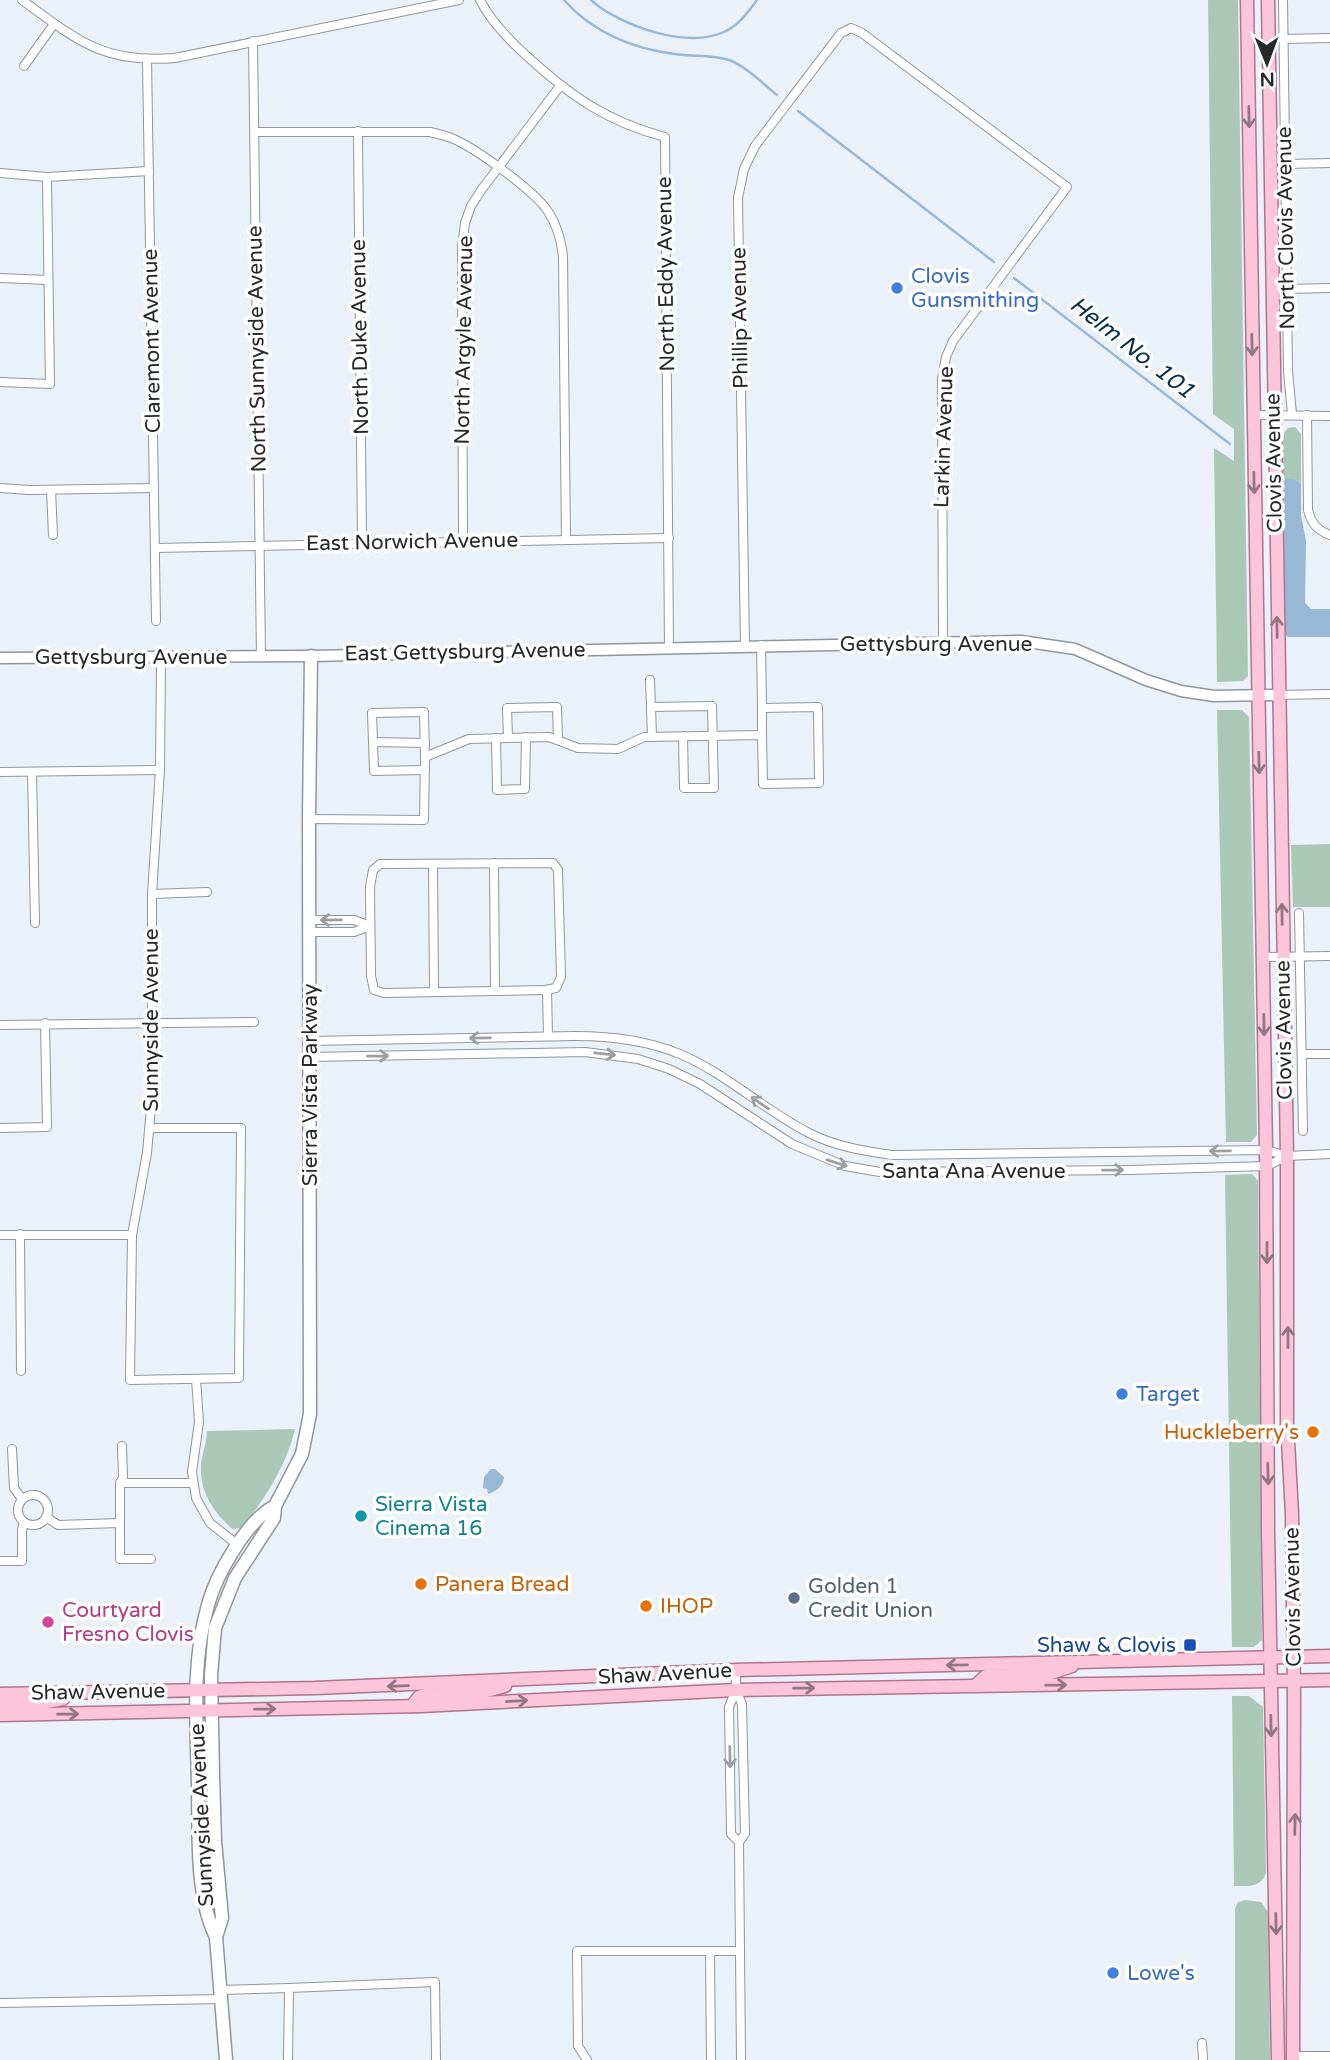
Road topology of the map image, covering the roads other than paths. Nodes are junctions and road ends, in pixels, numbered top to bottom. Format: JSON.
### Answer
{"nodes":[{"id":1,"x":22,"y":0,"type":"edge"},
{"id":2,"x":459,"y":0,"type":"edge"},
{"id":3,"x":480,"y":0,"type":"edge"},
{"id":4,"x":1247,"y":0,"type":"edge"},
{"id":5,"x":1268,"y":0,"type":"edge"},
{"id":6,"x":1283,"y":0,"type":"edge"},
{"id":7,"x":54,"y":24,"type":"junction"},
{"id":8,"x":1283,"y":38,"type":"junction"},
{"id":9,"x":1330,"y":38,"type":"edge"},
{"id":10,"x":254,"y":41,"type":"junction"},
{"id":11,"x":147,"y":60,"type":"junction"},
{"id":12,"x":24,"y":66,"type":"dead end"},
{"id":13,"x":560,"y":86,"type":"junction"},
{"id":14,"x":358,"y":131,"type":"junction"},
{"id":15,"x":256,"y":132,"type":"junction"},
{"id":16,"x":1330,"y":163,"type":"edge"},
{"id":17,"x":1285,"y":164,"type":"junction"},
{"id":18,"x":497,"y":168,"type":"junction"},
{"id":19,"x":149,"y":171,"type":"junction"},
{"id":20,"x":0,"y":173,"type":"edge"},
{"id":21,"x":47,"y":177,"type":"junction"},
{"id":22,"x":1067,"y":187,"type":"joint"},
{"id":23,"x":0,"y":278,"type":"edge"},
{"id":24,"x":48,"y":280,"type":"junction"},
{"id":25,"x":1330,"y":288,"type":"edge"},
{"id":26,"x":1287,"y":289,"type":"junction"},
{"id":27,"x":0,"y":382,"type":"edge"},
{"id":28,"x":1274,"y":414,"type":"junction"},
{"id":29,"x":1292,"y":414,"type":"junction"},
{"id":30,"x":1253,"y":415,"type":"junction"},
{"id":31,"x":1307,"y":415,"type":"junction"},
{"id":32,"x":1330,"y":416,"type":"edge"},
{"id":33,"x":0,"y":488,"type":"edge"},
{"id":34,"x":154,"y":488,"type":"junction"},
{"id":35,"x":51,"y":490,"type":"junction"},
{"id":36,"x":53,"y":535,"type":"dead end"},
{"id":37,"x":1330,"y":535,"type":"edge"},
{"id":38,"x":669,"y":538,"type":"junction"},
{"id":39,"x":566,"y":540,"type":"junction"},
{"id":40,"x":463,"y":541,"type":"junction"},
{"id":41,"x":362,"y":543,"type":"junction"},
{"id":42,"x":259,"y":545,"type":"junction"},
{"id":43,"x":155,"y":548,"type":"junction"},
{"id":44,"x":156,"y":621,"type":"dead end"},
{"id":45,"x":943,"y":642,"type":"junction"},
{"id":46,"x":761,"y":645,"type":"junction"},
{"id":47,"x":745,"y":646,"type":"junction"},
{"id":48,"x":669,"y":647,"type":"junction"},
{"id":49,"x":311,"y":656,"type":"junction"},
{"id":50,"x":261,"y":657,"type":"junction"},
{"id":51,"x":0,"y":658,"type":"edge"},
{"id":52,"x":161,"y":658,"type":"junction"},
{"id":53,"x":650,"y":680,"type":"dead end"},
{"id":54,"x":1330,"y":694,"type":"edge"},
{"id":55,"x":1258,"y":695,"type":"junction"},
{"id":56,"x":1278,"y":695,"type":"junction"},
{"id":57,"x":651,"y":708,"type":"junction"},
{"id":58,"x":762,"y":708,"type":"junction"},
{"id":59,"x":762,"y":735,"type":"junction"},
{"id":60,"x":683,"y":736,"type":"junction"},
{"id":61,"x":712,"y":736,"type":"junction"},
{"id":62,"x":526,"y":737,"type":"junction"},
{"id":63,"x":652,"y":737,"type":"junction"},
{"id":64,"x":496,"y":738,"type":"junction"},
{"id":65,"x":508,"y":738,"type":"junction"},
{"id":66,"x":558,"y":740,"type":"junction"},
{"id":67,"x":373,"y":743,"type":"junction"},
{"id":68,"x":425,"y":743,"type":"junction"},
{"id":69,"x":425,"y":757,"type":"junction"},
{"id":70,"x":160,"y":770,"type":"junction"},
{"id":71,"x":425,"y":770,"type":"junction"},
{"id":72,"x":0,"y":772,"type":"edge"},
{"id":73,"x":32,"y":772,"type":"junction"},
{"id":74,"x":309,"y":819,"type":"junction"},
{"id":75,"x":494,"y":863,"type":"junction"},
{"id":76,"x":433,"y":864,"type":"junction"},
{"id":77,"x":208,"y":892,"type":"dead end"},
{"id":78,"x":152,"y":894,"type":"junction"},
{"id":79,"x":1299,"y":913,"type":"dead end"},
{"id":80,"x":35,"y":923,"type":"dead end"},
{"id":81,"x":309,"y":926,"type":"junction"},
{"id":82,"x":370,"y":926,"type":"junction"},
{"id":83,"x":1330,"y":956,"type":"edge"},
{"id":84,"x":1262,"y":957,"type":"junction"},
{"id":85,"x":1283,"y":957,"type":"junction"},
{"id":86,"x":1300,"y":957,"type":"junction"},
{"id":87,"x":547,"y":990,"type":"junction"},
{"id":88,"x":495,"y":991,"type":"junction"},
{"id":89,"x":434,"y":992,"type":"junction"},
{"id":90,"x":254,"y":1022,"type":"dead end"},
{"id":91,"x":45,"y":1023,"type":"junction"},
{"id":92,"x":152,"y":1024,"type":"junction"},
{"id":93,"x":0,"y":1025,"type":"edge"},
{"id":94,"x":548,"y":1036,"type":"junction"},
{"id":95,"x":310,"y":1041,"type":"junction"},
{"id":96,"x":1302,"y":1054,"type":"junction"},
{"id":97,"x":1330,"y":1054,"type":"edge"},
{"id":98,"x":310,"y":1057,"type":"junction"},
{"id":99,"x":0,"y":1128,"type":"edge"},
{"id":100,"x":150,"y":1128,"type":"junction"},
{"id":101,"x":1303,"y":1130,"type":"dead end"},
{"id":102,"x":1266,"y":1150,"type":"junction"},
{"id":103,"x":1330,"y":1154,"type":"edge"},
{"id":104,"x":1287,"y":1156,"type":"junction"},
{"id":105,"x":1267,"y":1166,"type":"junction"},
{"id":106,"x":20,"y":1234,"type":"junction"},
{"id":107,"x":0,"y":1235,"type":"edge"},
{"id":108,"x":132,"y":1235,"type":"junction"},
{"id":109,"x":21,"y":1371,"type":"dead end"},
{"id":110,"x":197,"y":1379,"type":"junction"},
{"id":111,"x":122,"y":1446,"type":"dead end"},
{"id":112,"x":12,"y":1448,"type":"dead end"},
{"id":113,"x":120,"y":1483,"type":"junction"},
{"id":114,"x":193,"y":1483,"type":"junction"},
{"id":115,"x":22,"y":1499,"type":"junction"},
{"id":116,"x":275,"y":1506,"type":"junction"},
{"id":117,"x":46,"y":1517,"type":"junction"},
{"id":118,"x":24,"y":1522,"type":"junction"},
{"id":119,"x":120,"y":1523,"type":"junction"},
{"id":120,"x":238,"y":1545,"type":"junction"},
{"id":121,"x":151,"y":1559,"type":"dead end"},
{"id":122,"x":0,"y":1561,"type":"edge"},
{"id":123,"x":215,"y":1628,"type":"junction"},
{"id":124,"x":1330,"y":1656,"type":"edge"},
{"id":125,"x":1270,"y":1657,"type":"junction"},
{"id":126,"x":1293,"y":1657,"type":"junction"},
{"id":127,"x":1085,"y":1662,"type":"junction"},
{"id":128,"x":736,"y":1670,"type":"junction"},
{"id":129,"x":1330,"y":1680,"type":"edge"},
{"id":130,"x":522,"y":1681,"type":"junction"},
{"id":131,"x":1294,"y":1681,"type":"junction"},
{"id":132,"x":1270,"y":1682,"type":"junction"},
{"id":133,"x":975,"y":1685,"type":"junction"},
{"id":134,"x":211,"y":1690,"type":"junction"},
{"id":135,"x":736,"y":1690,"type":"junction"},
{"id":136,"x":197,"y":1691,"type":"junction"},
{"id":137,"x":101,"y":1693,"type":"junction"},
{"id":138,"x":0,"y":1694,"type":"edge"},
{"id":139,"x":0,"y":1704,"type":"edge"},
{"id":140,"x":412,"y":1706,"type":"junction"},
{"id":141,"x":197,"y":1711,"type":"junction"},
{"id":142,"x":211,"y":1711,"type":"junction"},
{"id":143,"x":0,"y":1715,"type":"edge"},
{"id":144,"x":739,"y":1842,"type":"junction"},
{"id":145,"x":216,"y":1937,"type":"junction"},
{"id":146,"x":710,"y":1951,"type":"junction"},
{"id":147,"x":740,"y":1951,"type":"junction"},
{"id":148,"x":1276,"y":1955,"type":"junction"},
{"id":149,"x":289,"y":1988,"type":"junction"},
{"id":150,"x":221,"y":1994,"type":"junction"},
{"id":151,"x":0,"y":2003,"type":"edge"},
{"id":152,"x":1202,"y":2043,"type":"dead end"},
{"id":153,"x":1330,"y":2056,"type":"edge"},
{"id":154,"x":1293,"y":2058,"type":"edge"},
{"id":155,"x":226,"y":2060,"type":"edge"},
{"id":156,"x":288,"y":2060,"type":"edge"},
{"id":157,"x":436,"y":2060,"type":"edge"},
{"id":158,"x":587,"y":2060,"type":"edge"},
{"id":159,"x":711,"y":2060,"type":"edge"},
{"id":160,"x":741,"y":2060,"type":"edge"},
{"id":161,"x":1203,"y":2060,"type":"edge"},
{"id":162,"x":1278,"y":2060,"type":"edge"}],
"edges":[{"from":1,"to":7,"type":"street"},
{"from":2,"to":10,"type":"street"},
{"from":3,"to":13,"type":"street","name":"North Eddy Avenue"},
{"from":4,"to":30,"type":"main road","name":"Clovis Avenue","one_way":true},
{"from":5,"to":28,"type":"main road","name":"Clovis Avenue"},
{"from":6,"to":8,"type":"street","name":"North Clovis Avenue"},
{"from":7,"to":11,"type":"street"},
{"from":7,"to":12,"type":"street"},
{"from":8,"to":9,"type":"street"},
{"from":8,"to":17,"type":"street","name":"North Clovis Avenue"},
{"from":10,"to":11,"type":"street"},
{"from":10,"to":15,"type":"street","name":"North Sunnyside Avenue"},
{"from":11,"to":19,"type":"street","name":"Claremont Avenue"},
{"from":13,"to":18,"type":"street","name":"North Argyle Avenue"},
{"from":13,"to":38,"type":"street","name":"North Eddy Avenue"},
{"from":14,"to":15,"type":"street"},
{"from":14,"to":18,"type":"street"},
{"from":14,"to":41,"type":"street","name":"North Duke Avenue"},
{"from":15,"to":42,"type":"street","name":"North Sunnyside Avenue"},
{"from":16,"to":17,"type":"street"},
{"from":17,"to":26,"type":"street","name":"North Clovis Avenue"},
{"from":18,"to":39,"type":"street"},
{"from":18,"to":40,"type":"street","name":"North Argyle Avenue"},
{"from":19,"to":21,"type":"street"},
{"from":19,"to":34,"type":"street","name":"Claremont Avenue"},
{"from":20,"to":21,"type":"street"},
{"from":21,"to":24,"type":"street"},
{"from":22,"to":45,"type":"street","name":"Larkin Avenue"},
{"from":22,"to":47,"type":"street","name":"Phillip Avenue"},
{"from":23,"to":24,"type":"street"},
{"from":24,"to":27,"type":"street"},
{"from":25,"to":26,"type":"street"},
{"from":26,"to":29,"type":"street","name":"North Clovis Avenue"},
{"from":28,"to":29,"type":"street"},
{"from":28,"to":30,"type":"street"},
{"from":56,"to":28,"type":"main road","name":"Clovis Avenue","one_way":true},
{"from":29,"to":31,"type":"street"},
{"from":30,"to":55,"type":"main road","name":"Clovis Avenue","one_way":true},
{"from":31,"to":32,"type":"street"},
{"from":31,"to":37,"type":"street"},
{"from":33,"to":35,"type":"street"},
{"from":34,"to":35,"type":"street"},
{"from":34,"to":43,"type":"street","name":"Claremont Avenue"},
{"from":35,"to":36,"type":"street"},
{"from":38,"to":39,"type":"street","name":"East Norwich Avenue"},
{"from":38,"to":48,"type":"street","name":"North Eddy Avenue"},
{"from":39,"to":40,"type":"street","name":"East Norwich Avenue"},
{"from":40,"to":41,"type":"street","name":"East Norwich Avenue"},
{"from":41,"to":42,"type":"street","name":"East Norwich Avenue"},
{"from":42,"to":43,"type":"street","name":"East Norwich Avenue"},
{"from":42,"to":50,"type":"street","name":"North Sunnyside Avenue"},
{"from":43,"to":44,"type":"street","name":"Claremont Avenue"},
{"from":45,"to":46,"type":"street","name":"Gettysburg Avenue"},
{"from":45,"to":55,"type":"street","name":"Gettysburg Avenue"},
{"from":46,"to":47,"type":"street","name":"Gettysburg Avenue"},
{"from":46,"to":58,"type":"street"},
{"from":47,"to":48,"type":"street","name":"Gettysburg Avenue"},
{"from":48,"to":49,"type":"street","name":"East Gettysburg Avenue"},
{"from":49,"to":50,"type":"street","name":"East Gettysburg Avenue"},
{"from":49,"to":74,"type":"main road","name":"Sierra Vista Parkway"},
{"from":50,"to":52,"type":"street","name":"Gettysburg Avenue"},
{"from":51,"to":52,"type":"street","name":"Gettysburg Avenue"},
{"from":52,"to":70,"type":"street","name":"Sunnyside Avenue"},
{"from":53,"to":57,"type":"street"},
{"from":54,"to":56,"type":"street"},
{"from":55,"to":56,"type":"street","name":"Gettysburg Avenue"},
{"from":55,"to":84,"type":"main road","name":"Clovis Avenue","one_way":true},
{"from":85,"to":56,"type":"main road","name":"Clovis Avenue","one_way":true},
{"from":57,"to":61,"type":"street"},
{"from":57,"to":63,"type":"street"},
{"from":58,"to":59,"type":"street"},
{"from":58,"to":59,"type":"street"},
{"from":59,"to":61,"type":"street"},
{"from":60,"to":61,"type":"street"},
{"from":60,"to":61,"type":"street"},
{"from":60,"to":63,"type":"street"},
{"from":62,"to":64,"type":"street"},
{"from":62,"to":65,"type":"street"},
{"from":62,"to":66,"type":"street"},
{"from":63,"to":66,"type":"street"},
{"from":64,"to":65,"type":"street"},
{"from":64,"to":69,"type":"street"},
{"from":65,"to":66,"type":"street"},
{"from":67,"to":68,"type":"street"},
{"from":67,"to":68,"type":"street"},
{"from":67,"to":71,"type":"street"},
{"from":68,"to":69,"type":"street"},
{"from":69,"to":71,"type":"street"},
{"from":70,"to":73,"type":"street"},
{"from":70,"to":78,"type":"street","name":"Sunnyside Avenue"},
{"from":71,"to":74,"type":"street"},
{"from":72,"to":73,"type":"street"},
{"from":73,"to":80,"type":"street"},
{"from":74,"to":81,"type":"main road","name":"Sierra Vista Parkway"},
{"from":75,"to":76,"type":"street"},
{"from":75,"to":87,"type":"street"},
{"from":75,"to":88,"type":"street"},
{"from":76,"to":82,"type":"street"},
{"from":76,"to":89,"type":"street"},
{"from":77,"to":78,"type":"street"},
{"from":78,"to":92,"type":"street","name":"Sunnyside Avenue"},
{"from":79,"to":86,"type":"street"},
{"from":81,"to":82,"type":"street"},
{"from":81,"to":95,"type":"main road","name":"Sierra Vista Parkway"},
{"from":82,"to":89,"type":"street"},
{"from":83,"to":86,"type":"street"},
{"from":84,"to":85,"type":"street"},
{"from":84,"to":102,"type":"main road","name":"Clovis Avenue","one_way":true},
{"from":85,"to":86,"type":"street"},
{"from":85,"to":104,"type":"main road","name":"Clovis Avenue"},
{"from":86,"to":96,"type":"street"},
{"from":87,"to":88,"type":"street"},
{"from":87,"to":94,"type":"street"},
{"from":88,"to":89,"type":"street"},
{"from":90,"to":92,"type":"street"},
{"from":91,"to":92,"type":"street"},
{"from":91,"to":93,"type":"street"},
{"from":91,"to":99,"type":"street"},
{"from":92,"to":100,"type":"street","name":"Sunnyside Avenue"},
{"from":94,"to":95,"type":"street","name":"Santa Ana Avenue","one_way":true},
{"from":102,"to":94,"type":"street","name":"Santa Ana Avenue","one_way":true},
{"from":95,"to":98,"type":"main road","name":"Sierra Vista Parkway"},
{"from":96,"to":97,"type":"street"},
{"from":96,"to":101,"type":"street"},
{"from":98,"to":105,"type":"street","name":"Santa Ana Avenue","one_way":true},
{"from":98,"to":116,"type":"main road","name":"Sierra Vista Parkway"},
{"from":100,"to":108,"type":"street","name":"Sunnyside Avenue"},
{"from":100,"to":110,"type":"street"},
{"from":102,"to":104,"type":"street","name":"Santa Ana Avenue"},
{"from":102,"to":105,"type":"main road","name":"Clovis Avenue"},
{"from":103,"to":104,"type":"street","name":"Santa Ana Avenue"},
{"from":104,"to":105,"type":"street","name":"Santa Ana Avenue"},
{"from":126,"to":104,"type":"main road","name":"Clovis Avenue","one_way":true},
{"from":105,"to":125,"type":"main road","name":"Clovis Avenue","one_way":true},
{"from":106,"to":107,"type":"street"},
{"from":106,"to":108,"type":"street"},
{"from":106,"to":109,"type":"street"},
{"from":108,"to":110,"type":"street","name":"Sunnyside Avenue"},
{"from":110,"to":114,"type":"street"},
{"from":111,"to":113,"type":"street"},
{"from":112,"to":115,"type":"street"},
{"from":113,"to":114,"type":"street"},
{"from":113,"to":119,"type":"street"},
{"from":114,"to":120,"type":"street"},
{"from":115,"to":117,"type":"street"},
{"from":115,"to":118,"type":"street"},
{"from":116,"to":120,"type":"main road","name":"Sierra Vista Parkway"},
{"from":116,"to":123,"type":"main road","name":"Sierra Vista Parkway"},
{"from":117,"to":118,"type":"street"},
{"from":117,"to":119,"type":"street"},
{"from":118,"to":122,"type":"street"},
{"from":119,"to":121,"type":"street"},
{"from":120,"to":123,"type":"main road"},
{"from":120,"to":136,"type":"main road","name":"Sierra Vista Parkway"},
{"from":123,"to":134,"type":"main road","name":"Sierra Vista Parkway"},
{"from":124,"to":126,"type":"main road","name":"Shaw Avenue"},
{"from":125,"to":126,"type":"main road","name":"Shaw Avenue"},
{"from":125,"to":127,"type":"main road","name":"Shaw Avenue"},
{"from":125,"to":132,"type":"main road","name":"Clovis Avenue"},
{"from":126,"to":131,"type":"main road","name":"Clovis Avenue"},
{"from":127,"to":128,"type":"main road","name":"Shaw Avenue","one_way":true},
{"from":127,"to":133,"type":"main road"},
{"from":128,"to":130,"type":"main road","name":"Shaw Avenue"},
{"from":128,"to":135,"type":"street"},
{"from":129,"to":131,"type":"main road","name":"Shaw Avenue"},
{"from":130,"to":134,"type":"main road","name":"Shaw Avenue","one_way":true},
{"from":130,"to":140,"type":"main road"},
{"from":131,"to":132,"type":"main road","name":"Shaw Avenue"},
{"from":154,"to":131,"type":"main road","name":"Clovis Avenue","one_way":true},
{"from":133,"to":132,"type":"main road","name":"Shaw Avenue","one_way":true},
{"from":132,"to":148,"type":"main road","name":"Clovis Avenue","one_way":true},
{"from":135,"to":133,"type":"main road","name":"Shaw Avenue","one_way":true},
{"from":134,"to":136,"type":"main road","name":"Shaw Avenue"},
{"from":134,"to":142,"type":"main road","name":"Sunnyside Avenue"},
{"from":140,"to":135,"type":"main road","name":"Shaw Avenue","one_way":true},
{"from":135,"to":144,"type":"street"},
{"from":135,"to":144,"type":"street","one_way":true},
{"from":136,"to":137,"type":"main road","name":"Shaw Avenue"},
{"from":136,"to":141,"type":"main road","name":"Sunnyside Avenue"},
{"from":137,"to":138,"type":"main road","name":"Shaw Avenue"},
{"from":137,"to":139,"type":"main road"},
{"from":142,"to":140,"type":"main road","name":"Shaw Avenue","one_way":true},
{"from":141,"to":142,"type":"main road","name":"Shaw Avenue"},
{"from":143,"to":141,"type":"main road","name":"Shaw Avenue","one_way":true},
{"from":141,"to":145,"type":"main road","name":"Sunnyside Avenue"},
{"from":142,"to":145,"type":"main road","name":"Sunnyside Avenue"},
{"from":144,"to":147,"type":"street"},
{"from":145,"to":150,"type":"main road","name":"Sunnyside Avenue"},
{"from":146,"to":147,"type":"street"},
{"from":146,"to":158,"type":"street"},
{"from":146,"to":159,"type":"street"},
{"from":147,"to":160,"type":"street"},
{"from":148,"to":154,"type":"main road"},
{"from":148,"to":162,"type":"main road","name":"Clovis Avenue"},
{"from":149,"to":150,"type":"street"},
{"from":149,"to":156,"type":"street"},
{"from":149,"to":157,"type":"street"},
{"from":150,"to":151,"type":"street"},
{"from":150,"to":155,"type":"main road","name":"Sunnyside Avenue"},
{"from":152,"to":161,"type":"street"},
{"from":153,"to":154,"type":"street"}]}
